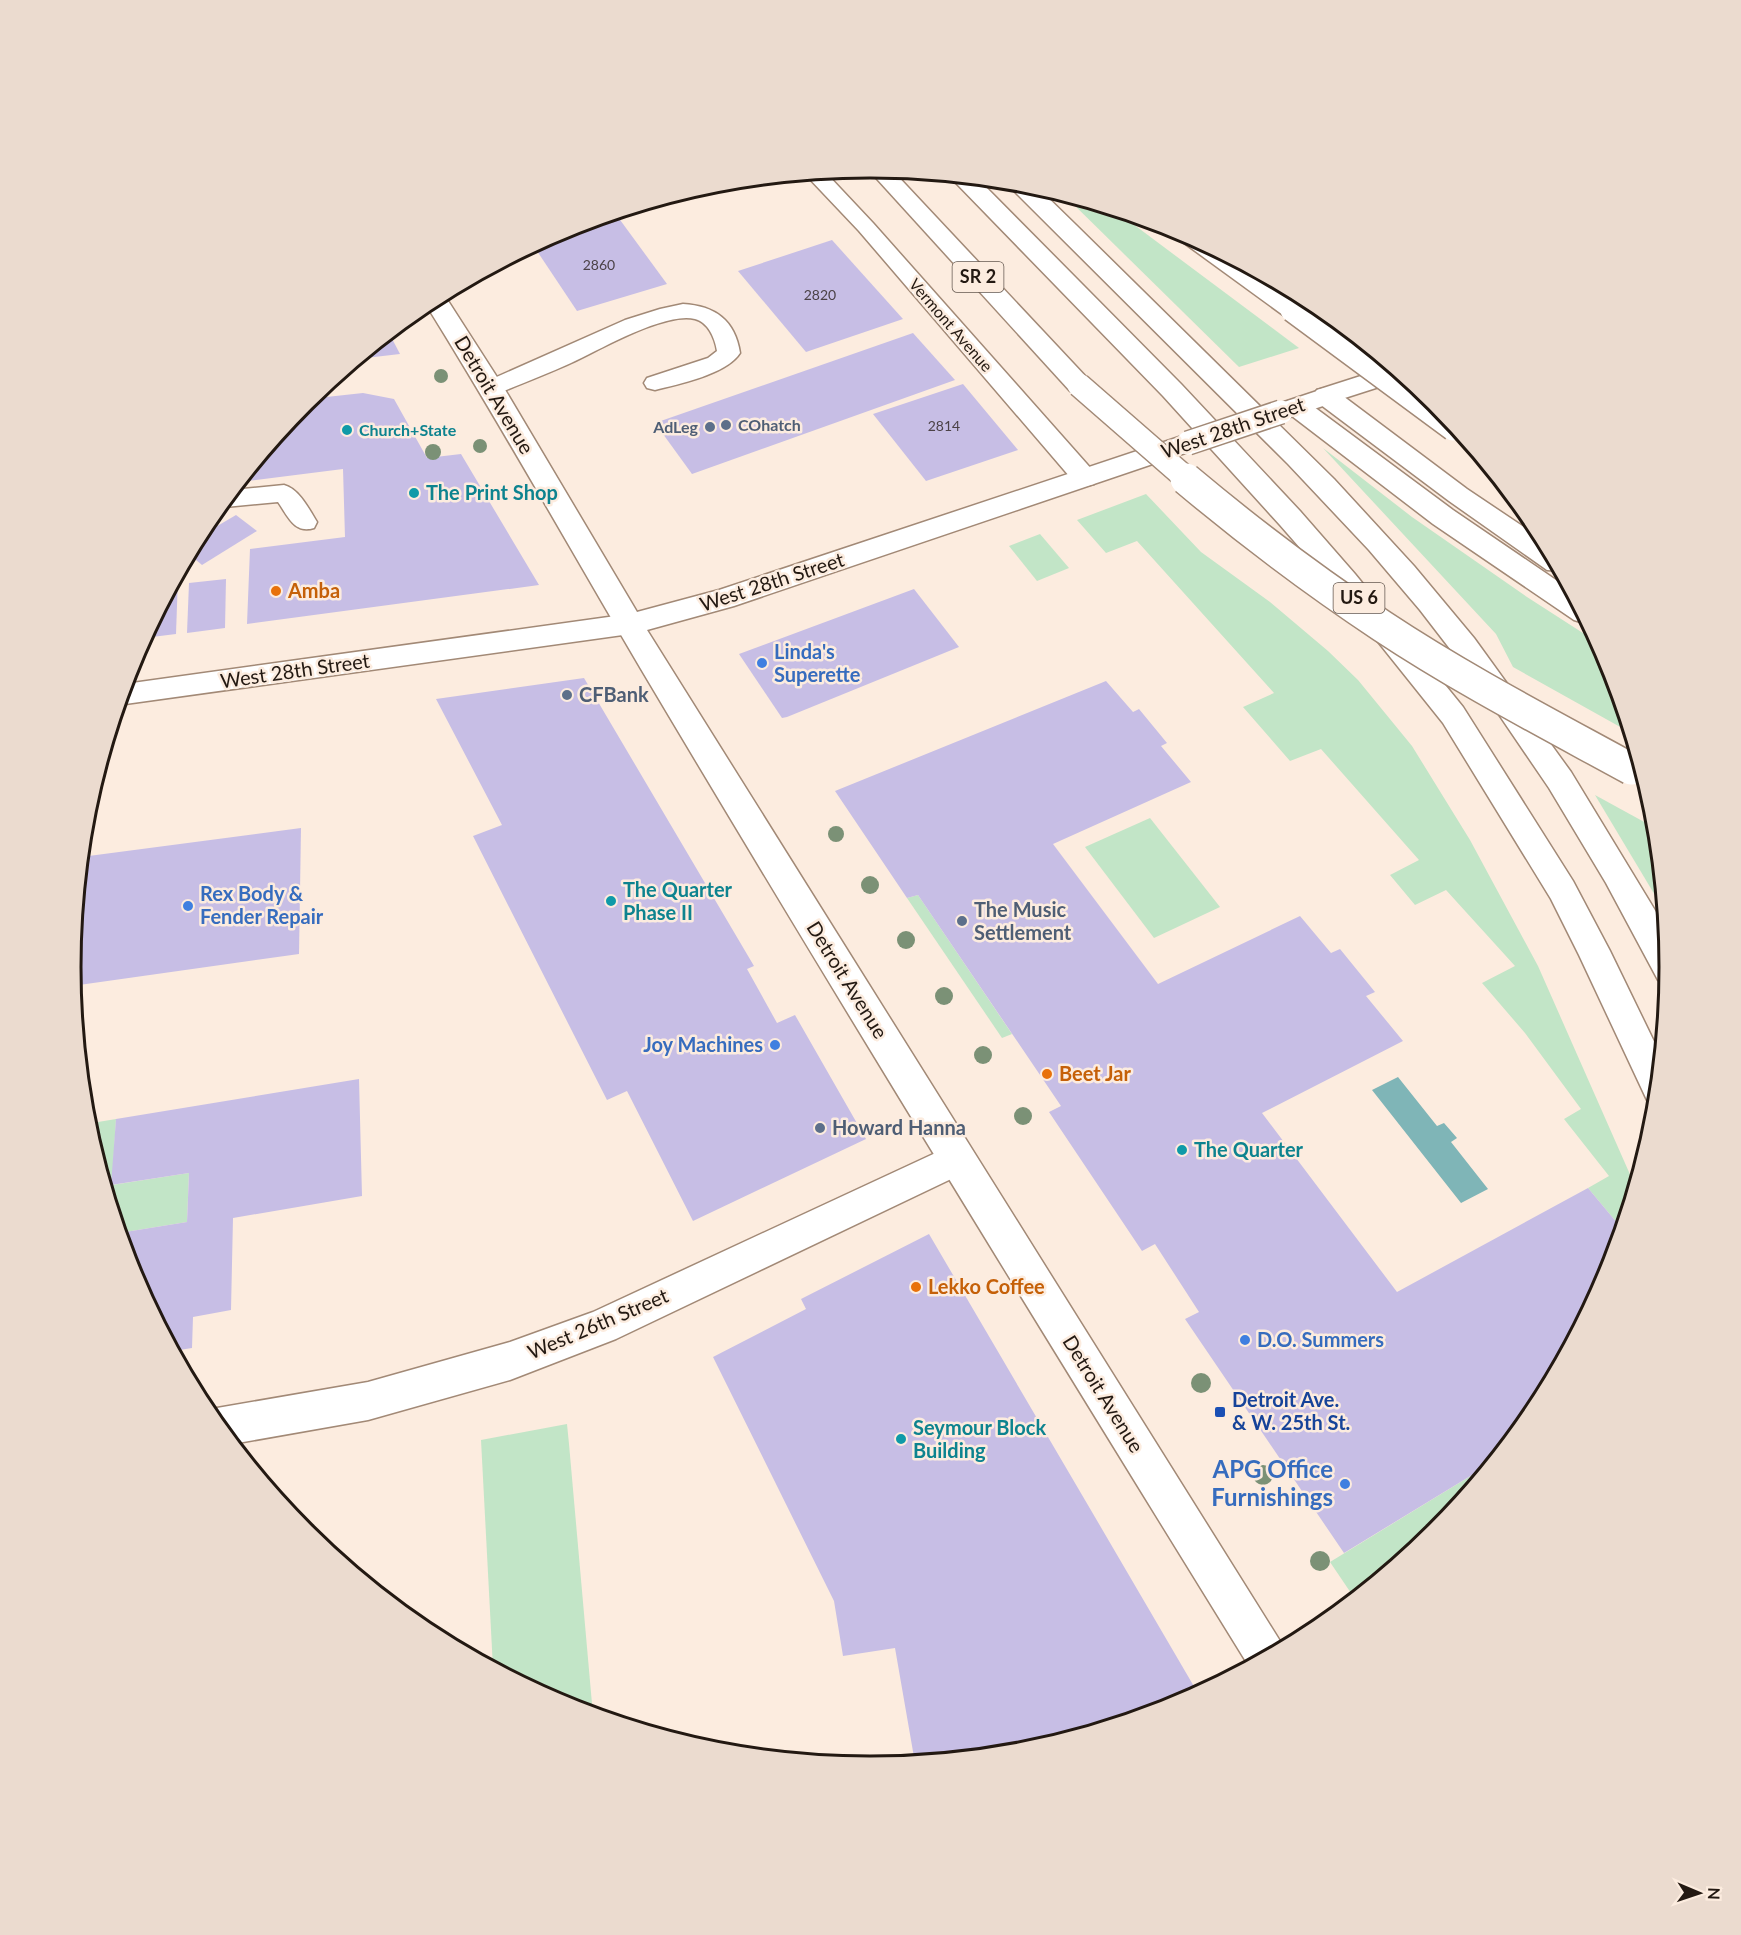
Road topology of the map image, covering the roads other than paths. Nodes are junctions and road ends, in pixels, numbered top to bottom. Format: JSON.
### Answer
{"nodes":[{"id":1,"x":888,"y":179,"type":"edge"},
{"id":2,"x":822,"y":180,"type":"edge"},
{"id":3,"x":971,"y":185,"type":"edge"},
{"id":4,"x":1030,"y":194,"type":"edge"},
{"id":5,"x":1226,"y":262,"type":"edge"},
{"id":6,"x":439,"y":306,"type":"edge"},
{"id":7,"x":1392,"y":374,"type":"edge"},
{"id":8,"x":655,"y":383,"type":"dead end"},
{"id":9,"x":491,"y":388,"type":"junction"},
{"id":10,"x":1326,"y":396,"type":"junction"},
{"id":11,"x":1289,"y":409,"type":"junction"},
{"id":12,"x":1433,"y":413,"type":"edge"},
{"id":13,"x":1085,"y":478,"type":"junction"},
{"id":14,"x":236,"y":498,"type":"edge"},
{"id":15,"x":305,"y":522,"type":"dead end"},
{"id":16,"x":1541,"y":552,"type":"edge"},
{"id":17,"x":1571,"y":604,"type":"edge"},
{"id":18,"x":630,"y":624,"type":"junction"},
{"id":19,"x":130,"y":694,"type":"edge"},
{"id":20,"x":1635,"y":771,"type":"edge"},
{"id":21,"x":1659,"y":950,"type":"edge"},
{"id":22,"x":1652,"y":1075,"type":"edge"},
{"id":23,"x":957,"y":1159,"type":"junction"},
{"id":24,"x":228,"y":1425,"type":"edge"},
{"id":25,"x":1264,"y":1652,"type":"edge"}],
"edges":[{"from":1,"to":20,"type":"main road","number":"SR 2","bridge":true},
{"from":2,"to":13,"type":"lane","name":"Vermont Avenue"},
{"from":3,"to":22,"type":"main road","number":"US 6"},
{"from":4,"to":21,"type":"main road","number":"US 6"},
{"from":5,"to":12,"type":"main road","bridge":true},
{"from":6,"to":9,"type":"main road","name":"Detroit Avenue"},
{"from":7,"to":10,"type":"main road","name":"West 28th Street"},
{"from":8,"to":9,"type":"lane"},
{"from":9,"to":18,"type":"main road","name":"Detroit Avenue"},
{"from":10,"to":11,"type":"main road","name":"West 28th Street"},
{"from":10,"to":16,"type":"main road"},
{"from":11,"to":13,"type":"main road","name":"West 28th Street","bridge":true},
{"from":11,"to":17,"type":"main road"},
{"from":13,"to":18,"type":"main road","name":"West 28th Street"},
{"from":14,"to":15,"type":"lane"},
{"from":18,"to":19,"type":"main road","name":"West 28th Street"},
{"from":18,"to":23,"type":"main road","name":"Detroit Avenue"},
{"from":23,"to":24,"type":"main road","name":"West 26th Street"},
{"from":23,"to":25,"type":"main road","name":"Detroit Avenue"}]}
